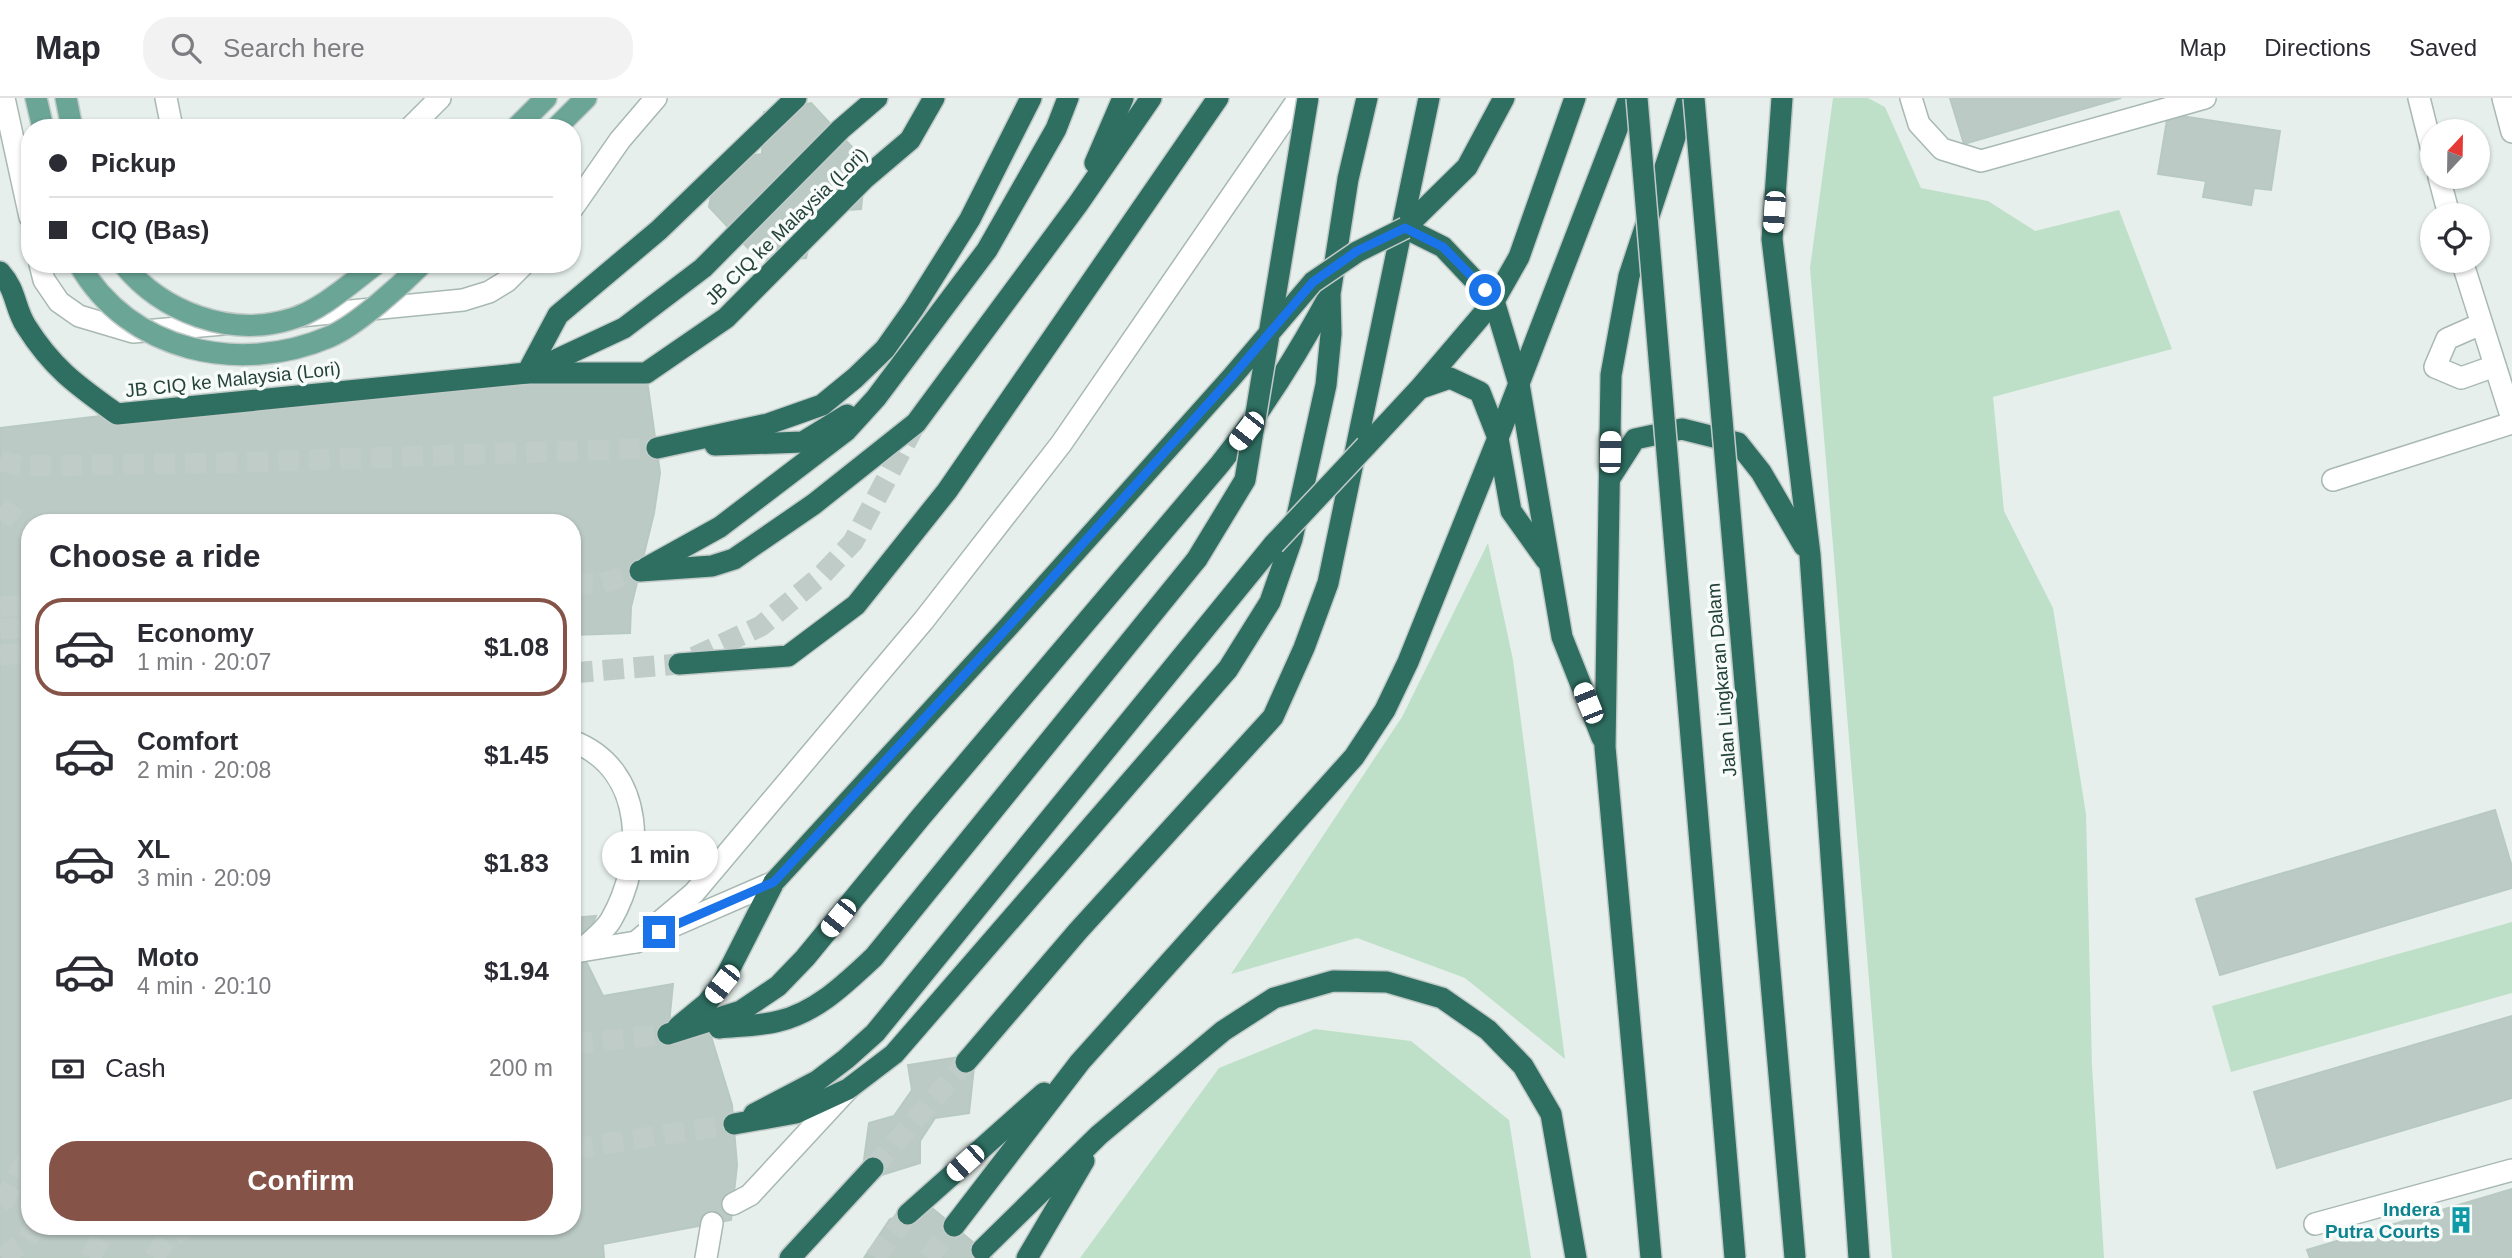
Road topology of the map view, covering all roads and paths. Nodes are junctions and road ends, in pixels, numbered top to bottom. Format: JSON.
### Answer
{"nodes":[{"id":1,"x":4,"y":98,"type":"edge"},
{"id":2,"x":36,"y":98,"type":"edge"},
{"id":3,"x":66,"y":98,"type":"edge"},
{"id":4,"x":166,"y":98,"type":"edge"},
{"id":5,"x":546,"y":98,"type":"edge"},
{"id":6,"x":586,"y":98,"type":"edge"},
{"id":7,"x":656,"y":98,"type":"edge"},
{"id":8,"x":796,"y":98,"type":"edge"},
{"id":9,"x":877,"y":98,"type":"edge"},
{"id":10,"x":934,"y":98,"type":"edge"},
{"id":11,"x":1031,"y":98,"type":"edge"},
{"id":12,"x":1068,"y":98,"type":"edge"},
{"id":13,"x":1123,"y":98,"type":"edge"},
{"id":14,"x":1151,"y":98,"type":"edge"},
{"id":15,"x":1218,"y":98,"type":"edge"},
{"id":16,"x":1299,"y":98,"type":"edge"},
{"id":17,"x":1308,"y":98,"type":"edge"},
{"id":18,"x":1367,"y":98,"type":"edge"},
{"id":19,"x":1429,"y":98,"type":"edge"},
{"id":20,"x":1504,"y":98,"type":"edge"},
{"id":21,"x":1575,"y":98,"type":"edge"},
{"id":22,"x":1629,"y":98,"type":"edge"},
{"id":23,"x":1637,"y":98,"type":"edge"},
{"id":24,"x":1688,"y":98,"type":"edge"},
{"id":25,"x":1694,"y":98,"type":"edge"},
{"id":26,"x":1782,"y":98,"type":"edge"},
{"id":27,"x":1911,"y":98,"type":"edge"},
{"id":28,"x":2204,"y":98,"type":"edge"},
{"id":29,"x":2419,"y":98,"type":"edge"},
{"id":30,"x":2502,"y":98,"type":"edge"},
{"id":31,"x":434,"y":100,"type":"edge"},
{"id":32,"x":41,"y":119,"type":"edge"},
{"id":33,"x":70,"y":119,"type":"edge"},
{"id":34,"x":170,"y":119,"type":"edge"},
{"id":35,"x":418,"y":119,"type":"edge"},
{"id":36,"x":525,"y":119,"type":"edge"},
{"id":37,"x":565,"y":119,"type":"edge"},
{"id":38,"x":2424,"y":119,"type":"edge"},
{"id":39,"x":2512,"y":132,"type":"edge"},
{"id":40,"x":21,"y":176,"type":"edge"},
{"id":41,"x":581,"y":196,"type":"edge"},
{"id":42,"x":1077,"y":204,"type":"junction"},
{"id":43,"x":1405,"y":228,"type":"junction"},
{"id":44,"x":0,"y":252,"type":"edge"},
{"id":45,"x":42,"y":273,"type":"edge"},
{"id":46,"x":84,"y":273,"type":"edge"},
{"id":47,"x":130,"y":273,"type":"edge"},
{"id":48,"x":364,"y":273,"type":"edge"},
{"id":49,"x":412,"y":273,"type":"edge"},
{"id":50,"x":515,"y":273,"type":"edge"},
{"id":51,"x":2466,"y":273,"type":"edge"},
{"id":52,"x":5,"y":278,"type":"edge"},
{"id":53,"x":1331,"y":294,"type":"junction"},
{"id":54,"x":1494,"y":301,"type":"junction"},
{"id":55,"x":2481,"y":324,"type":"junction"},
{"id":56,"x":2495,"y":366,"type":"junction"},
{"id":57,"x":527,"y":373,"type":"junction"},
{"id":58,"x":1518,"y":384,"type":"junction"},
{"id":59,"x":1419,"y":389,"type":"junction"},
{"id":60,"x":876,"y":398,"type":"junction"},
{"id":61,"x":2512,"y":421,"type":"edge"},
{"id":62,"x":1498,"y":438,"type":"junction"},
{"id":63,"x":1610,"y":478,"type":"junction"},
{"id":64,"x":2333,"y":480,"type":"dead end"},
{"id":65,"x":1810,"y":555,"type":"junction"},
{"id":66,"x":1549,"y":565,"type":"junction"},
{"id":67,"x":679,"y":664,"type":"dead end"},
{"id":68,"x":581,"y":744,"type":"edge"},
{"id":69,"x":1605,"y":747,"type":"junction"},
{"id":70,"x":774,"y":882,"type":"junction"},
{"id":71,"x":636,"y":942,"type":"junction"},
{"id":72,"x":581,"y":951,"type":"edge"},
{"id":73,"x":581,"y":951,"type":"edge"},
{"id":74,"x":668,"y":1034,"type":"junction"},
{"id":75,"x":966,"y":1062,"type":"tunnel mouth"},
{"id":76,"x":1080,"y":1062,"type":"junction"},
{"id":77,"x":848,"y":1089,"type":"junction"},
{"id":78,"x":1099,"y":1135,"type":"junction"},
{"id":79,"x":873,"y":1168,"type":"tunnel mouth"},
{"id":80,"x":2512,"y":1170,"type":"edge"},
{"id":81,"x":733,"y":1204,"type":"dead end"},
{"id":82,"x":908,"y":1214,"type":"tunnel mouth"},
{"id":83,"x":712,"y":1223,"type":"dead end"},
{"id":84,"x":2315,"y":1224,"type":"dead end"},
{"id":85,"x":954,"y":1226,"type":"tunnel mouth"},
{"id":86,"x":982,"y":1250,"type":"dead end"},
{"id":87,"x":706,"y":1258,"type":"edge"},
{"id":88,"x":790,"y":1258,"type":"edge"},
{"id":89,"x":1027,"y":1258,"type":"edge"},
{"id":90,"x":1576,"y":1258,"type":"edge"},
{"id":91,"x":1651,"y":1258,"type":"edge"},
{"id":92,"x":1735,"y":1258,"type":"edge"},
{"id":93,"x":1795,"y":1258,"type":"edge"},
{"id":94,"x":1859,"y":1258,"type":"edge"}],
"edges":[{"from":1,"to":40,"type":"street"},
{"from":2,"to":32,"type":"main road"},
{"from":3,"to":33,"type":"main road"},
{"from":4,"to":34,"type":"street"},
{"from":5,"to":36,"type":"main road"},
{"from":6,"to":37,"type":"main road"},
{"from":7,"to":41,"type":"street"},
{"from":8,"to":57,"type":"highway"},
{"from":9,"to":57,"type":"highway","name":"JB CIQ ke Malaysia (Lori)"},
{"from":10,"to":57,"type":"highway","name":"JB CIQ ke Malaysia (Lori)"},
{"from":11,"to":60,"type":"highway"},
{"from":12,"to":60,"type":"highway"},
{"from":13,"to":42,"type":"highway"},
{"from":14,"to":42,"type":"highway"},
{"from":15,"to":67,"type":"highway"},
{"from":16,"to":71,"type":"street"},
{"from":17,"to":74,"type":"highway","bridge":true},
{"from":18,"to":53,"type":"highway"},
{"from":19,"to":75,"type":"highway"},
{"from":20,"to":43,"type":"highway"},
{"from":21,"to":54,"type":"highway"},
{"from":22,"to":58,"type":"highway"},
{"from":23,"to":92,"type":"highway","name":"Jalan Lingkaran Dalam","bridge":true},
{"from":24,"to":63,"type":"highway"},
{"from":25,"to":93,"type":"highway","name":"Jalan Lingkaran Dalam","bridge":true},
{"from":26,"to":65,"type":"highway"},
{"from":27,"to":28,"type":"street"},
{"from":29,"to":38,"type":"street"},
{"from":30,"to":39,"type":"street"},
{"from":31,"to":35,"type":"street"},
{"from":42,"to":60,"type":"highway"},
{"from":43,"to":54,"type":"highway"},
{"from":43,"to":70,"type":"highway","bridge":true},
{"from":44,"to":52,"type":"highway","name":"JB CIQ ke Malaysia (Lori)"},
{"from":45,"to":50,"type":"street"},
{"from":46,"to":49,"type":"main road","bridge":true},
{"from":47,"to":48,"type":"main road","bridge":true},
{"from":51,"to":55,"type":"street"},
{"from":52,"to":57,"type":"highway","name":"JB CIQ ke Malaysia (Lori)"},
{"from":53,"to":74,"type":"highway"},
{"from":53,"to":77,"type":"highway"},
{"from":54,"to":58,"type":"highway"},
{"from":54,"to":59,"type":"highway"},
{"from":55,"to":56,"type":"street"},
{"from":55,"to":56,"type":"street"},
{"from":56,"to":61,"type":"street"},
{"from":58,"to":62,"type":"highway"},
{"from":58,"to":66,"type":"highway"},
{"from":59,"to":62,"type":"highway"},
{"from":59,"to":77,"type":"highway","bridge":true},
{"from":61,"to":64,"type":"street"},
{"from":62,"to":66,"type":"highway"},
{"from":62,"to":76,"type":"highway"},
{"from":63,"to":65,"type":"highway"},
{"from":63,"to":69,"type":"highway"},
{"from":65,"to":94,"type":"highway"},
{"from":66,"to":69,"type":"highway"},
{"from":68,"to":72,"type":"street"},
{"from":69,"to":91,"type":"highway"},
{"from":70,"to":71,"type":"street"},
{"from":70,"to":74,"type":"highway"},
{"from":71,"to":73,"type":"street"},
{"from":76,"to":82,"type":"highway"},
{"from":76,"to":85,"type":"highway"},
{"from":77,"to":81,"type":"street"},
{"from":78,"to":86,"type":"highway"},
{"from":78,"to":89,"type":"highway"},
{"from":78,"to":90,"type":"highway"},
{"from":79,"to":88,"type":"highway"},
{"from":80,"to":84,"type":"street"},
{"from":83,"to":87,"type":"street"}]}
